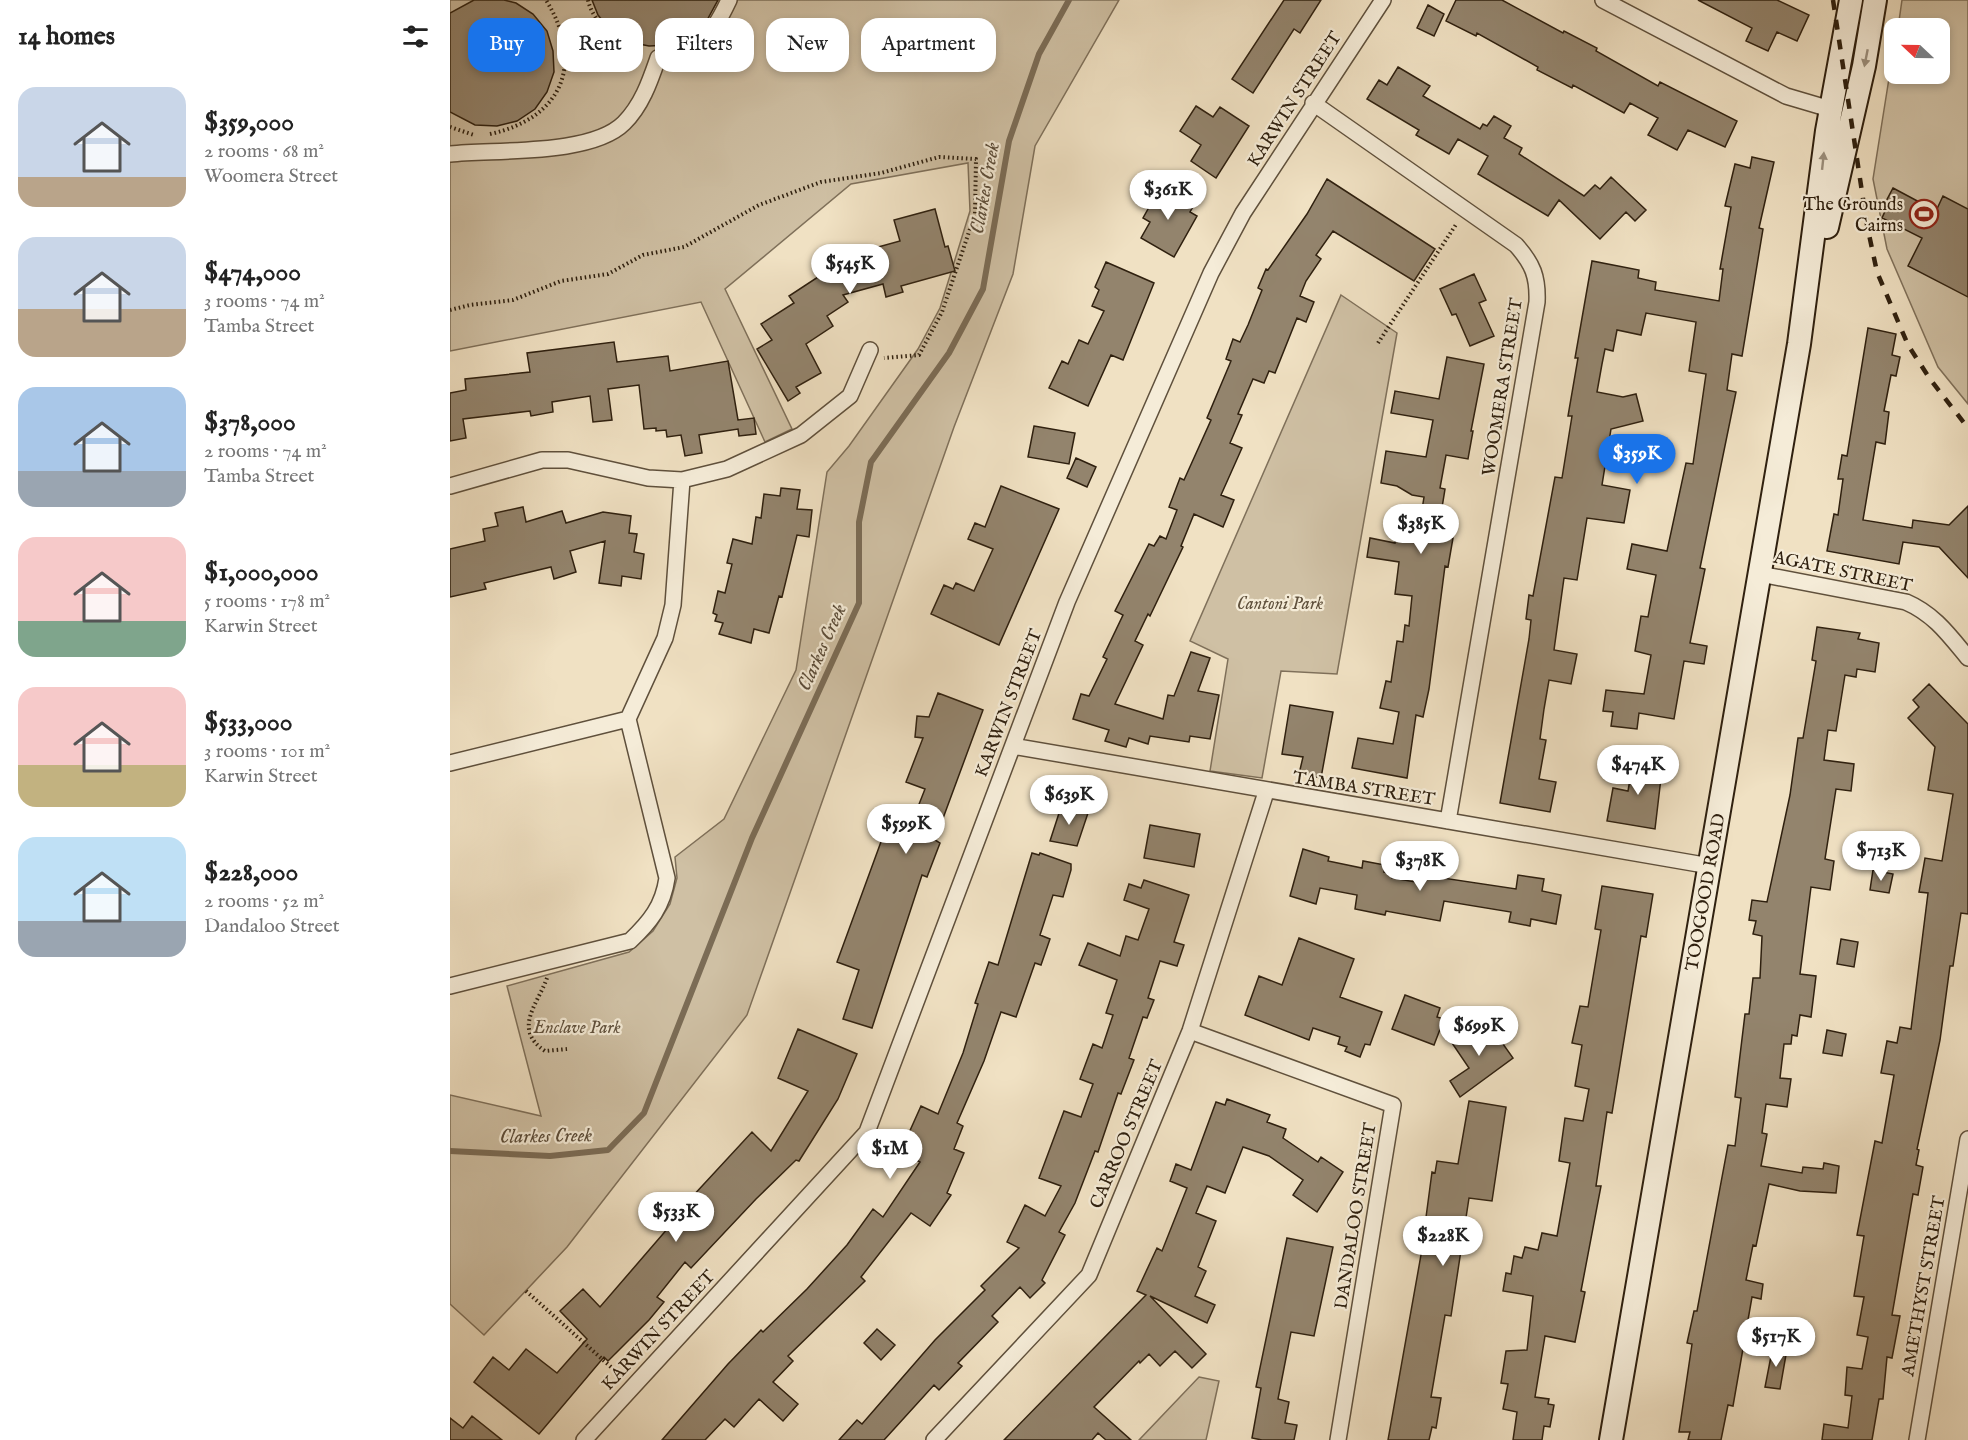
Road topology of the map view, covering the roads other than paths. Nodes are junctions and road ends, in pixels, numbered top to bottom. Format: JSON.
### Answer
{"nodes":[{"id":1,"x":729,"y":0,"type":"edge"},
{"id":2,"x":1383,"y":0,"type":"edge"},
{"id":3,"x":1603,"y":0,"type":"edge"},
{"id":4,"x":1851,"y":0,"type":"edge"},
{"id":5,"x":1875,"y":0,"type":"edge"},
{"id":6,"x":1313,"y":103,"type":"junction"},
{"id":7,"x":1830,"y":109,"type":"junction"},
{"id":8,"x":1853,"y":114,"type":"junction"},
{"id":9,"x":450,"y":154,"type":"edge"},
{"id":10,"x":1799,"y":344,"type":"junction"},
{"id":11,"x":868,"y":355,"type":"road end"},
{"id":12,"x":682,"y":480,"type":"junction"},
{"id":13,"x":450,"y":486,"type":"edge"},
{"id":14,"x":1760,"y":574,"type":"junction"},
{"id":15,"x":1968,"y":658,"type":"edge"},
{"id":16,"x":628,"y":719,"type":"junction"},
{"id":17,"x":1013,"y":746,"type":"junction"},
{"id":18,"x":450,"y":763,"type":"edge"},
{"id":19,"x":1266,"y":792,"type":"junction"},
{"id":20,"x":1448,"y":821,"type":"junction"},
{"id":21,"x":1710,"y":866,"type":"junction"},
{"id":22,"x":450,"y":986,"type":"edge"},
{"id":23,"x":1190,"y":1031,"type":"junction"},
{"id":24,"x":1968,"y":1139,"type":"edge"},
{"id":25,"x":584,"y":1440,"type":"edge"},
{"id":26,"x":934,"y":1440,"type":"edge"},
{"id":27,"x":1338,"y":1440,"type":"edge"},
{"id":28,"x":1611,"y":1440,"type":"edge"},
{"id":29,"x":1917,"y":1440,"type":"edge"}],
"edges":[{"from":1,"to":9,"type":"street"},
{"from":2,"to":6,"type":"street","name":"KARWIN STREET"},
{"from":3,"to":7,"type":"street"},
{"from":4,"to":7,"type":"street","name":"TOOGOOD ROAD"},
{"from":5,"to":8,"type":"street","name":"TOOGOOD ROAD","one_way":true},
{"from":6,"to":17,"type":"street","name":"KARWIN STREET"},
{"from":6,"to":20,"type":"street","name":"WOOMERA STREET"},
{"from":7,"to":8,"type":"street"},
{"from":10,"to":7,"type":"street","name":"TOOGOOD ROAD","one_way":true},
{"from":8,"to":10,"type":"street","name":"TOOGOOD ROAD"},
{"from":10,"to":14,"type":"street","name":"TOOGOOD ROAD"},
{"from":11,"to":12,"type":"street"},
{"from":12,"to":13,"type":"street"},
{"from":12,"to":16,"type":"street"},
{"from":14,"to":15,"type":"street","name":"AGATE STREET"},
{"from":14,"to":21,"type":"street","name":"TOOGOOD ROAD"},
{"from":16,"to":18,"type":"street"},
{"from":16,"to":22,"type":"street"},
{"from":17,"to":19,"type":"street","name":"TAMBA STREET"},
{"from":17,"to":25,"type":"street","name":"KARWIN STREET"},
{"from":19,"to":20,"type":"street","name":"TAMBA STREET"},
{"from":19,"to":23,"type":"street","name":"CARROO STREET"},
{"from":20,"to":21,"type":"street","name":"TAMBA STREET"},
{"from":21,"to":28,"type":"street","name":"TOOGOOD ROAD"},
{"from":23,"to":26,"type":"street","name":"CARROO STREET"},
{"from":23,"to":27,"type":"street","name":"DANDALOO STREET"},
{"from":24,"to":29,"type":"street","name":"AMETHYST STREET"}]}
